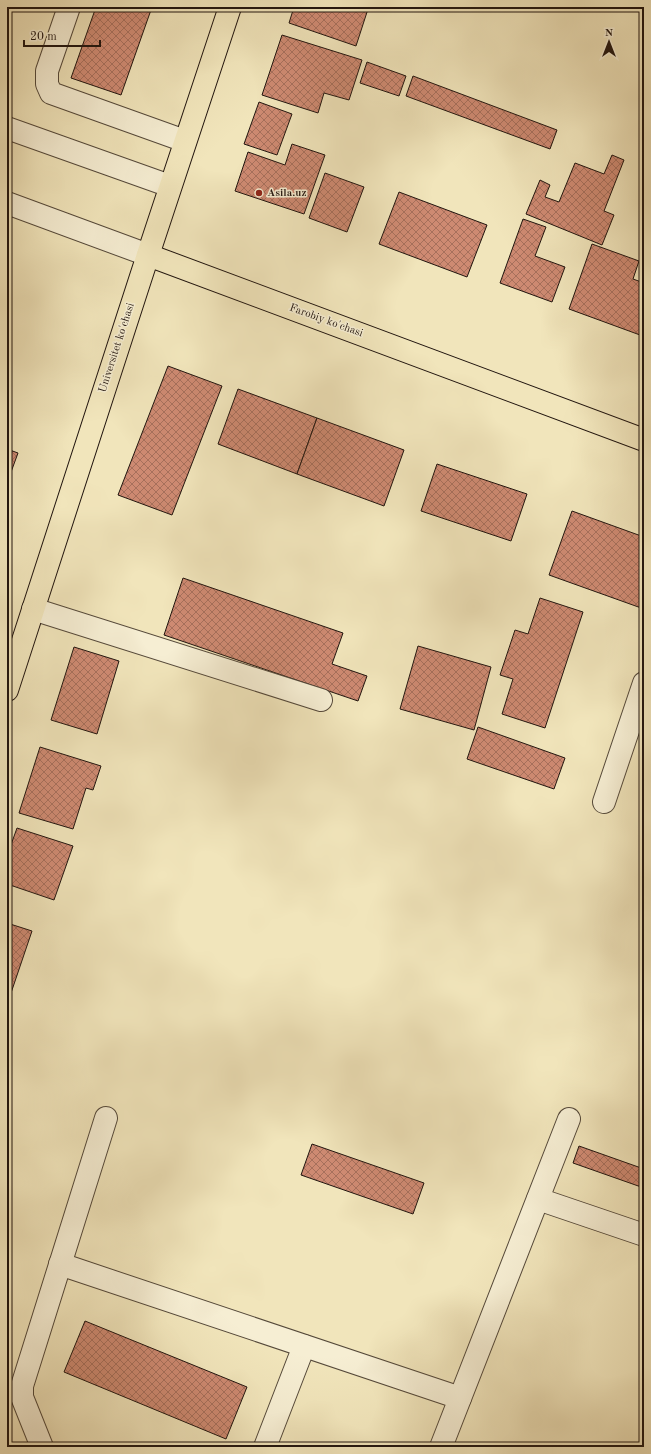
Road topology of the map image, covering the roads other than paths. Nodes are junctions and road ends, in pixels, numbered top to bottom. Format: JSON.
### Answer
{"nodes":[{"id":1,"x":69,"y":7,"type":"edge"},
{"id":2,"x":230,"y":7,"type":"edge"},
{"id":3,"x":7,"y":128,"type":"edge"},
{"id":4,"x":185,"y":141,"type":"junction"},
{"id":5,"x":170,"y":186,"type":"junction"},
{"id":6,"x":7,"y":203,"type":"edge"},
{"id":7,"x":148,"y":255,"type":"junction"},
{"id":8,"x":644,"y":440,"type":"edge"},
{"id":9,"x":33,"y":609,"type":"junction"},
{"id":10,"x":644,"y":683,"type":"edge"},
{"id":11,"x":7,"y":690,"type":"edge"},
{"id":12,"x":321,"y":700,"type":"dead end"},
{"id":13,"x":604,"y":802,"type":"dead end"},
{"id":14,"x":106,"y":1118,"type":"dead end"},
{"id":15,"x":569,"y":1119,"type":"dead end"},
{"id":16,"x":538,"y":1199,"type":"junction"},
{"id":17,"x":644,"y":1235,"type":"edge"},
{"id":18,"x":60,"y":1264,"type":"junction"},
{"id":19,"x":304,"y":1346,"type":"junction"},
{"id":20,"x":460,"y":1398,"type":"junction"},
{"id":21,"x":42,"y":1447,"type":"edge"},
{"id":22,"x":265,"y":1447,"type":"edge"},
{"id":23,"x":441,"y":1447,"type":"edge"}],
"edges":[{"from":1,"to":4,"type":"street"},
{"from":2,"to":4,"type":"main road","name":"Universitet ko'chasi"},
{"from":3,"to":5,"type":"street"},
{"from":4,"to":5,"type":"main road","name":"Universitet ko'chasi"},
{"from":5,"to":7,"type":"main road","name":"Universitet ko'chasi"},
{"from":6,"to":7,"type":"street","name":"Farobiy ko'chasi"},
{"from":7,"to":8,"type":"main road","name":"Farobiy ko'chasi"},
{"from":7,"to":9,"type":"main road","name":"Universitet ko'chasi"},
{"from":9,"to":11,"type":"main road","name":"Universitet ko'chasi"},
{"from":9,"to":12,"type":"street"},
{"from":10,"to":13,"type":"street"},
{"from":14,"to":18,"type":"street"},
{"from":15,"to":16,"type":"street"},
{"from":16,"to":17,"type":"street"},
{"from":16,"to":20,"type":"street"},
{"from":18,"to":19,"type":"street"},
{"from":18,"to":21,"type":"street"},
{"from":19,"to":20,"type":"street"},
{"from":19,"to":22,"type":"street"},
{"from":20,"to":23,"type":"street"}]}
